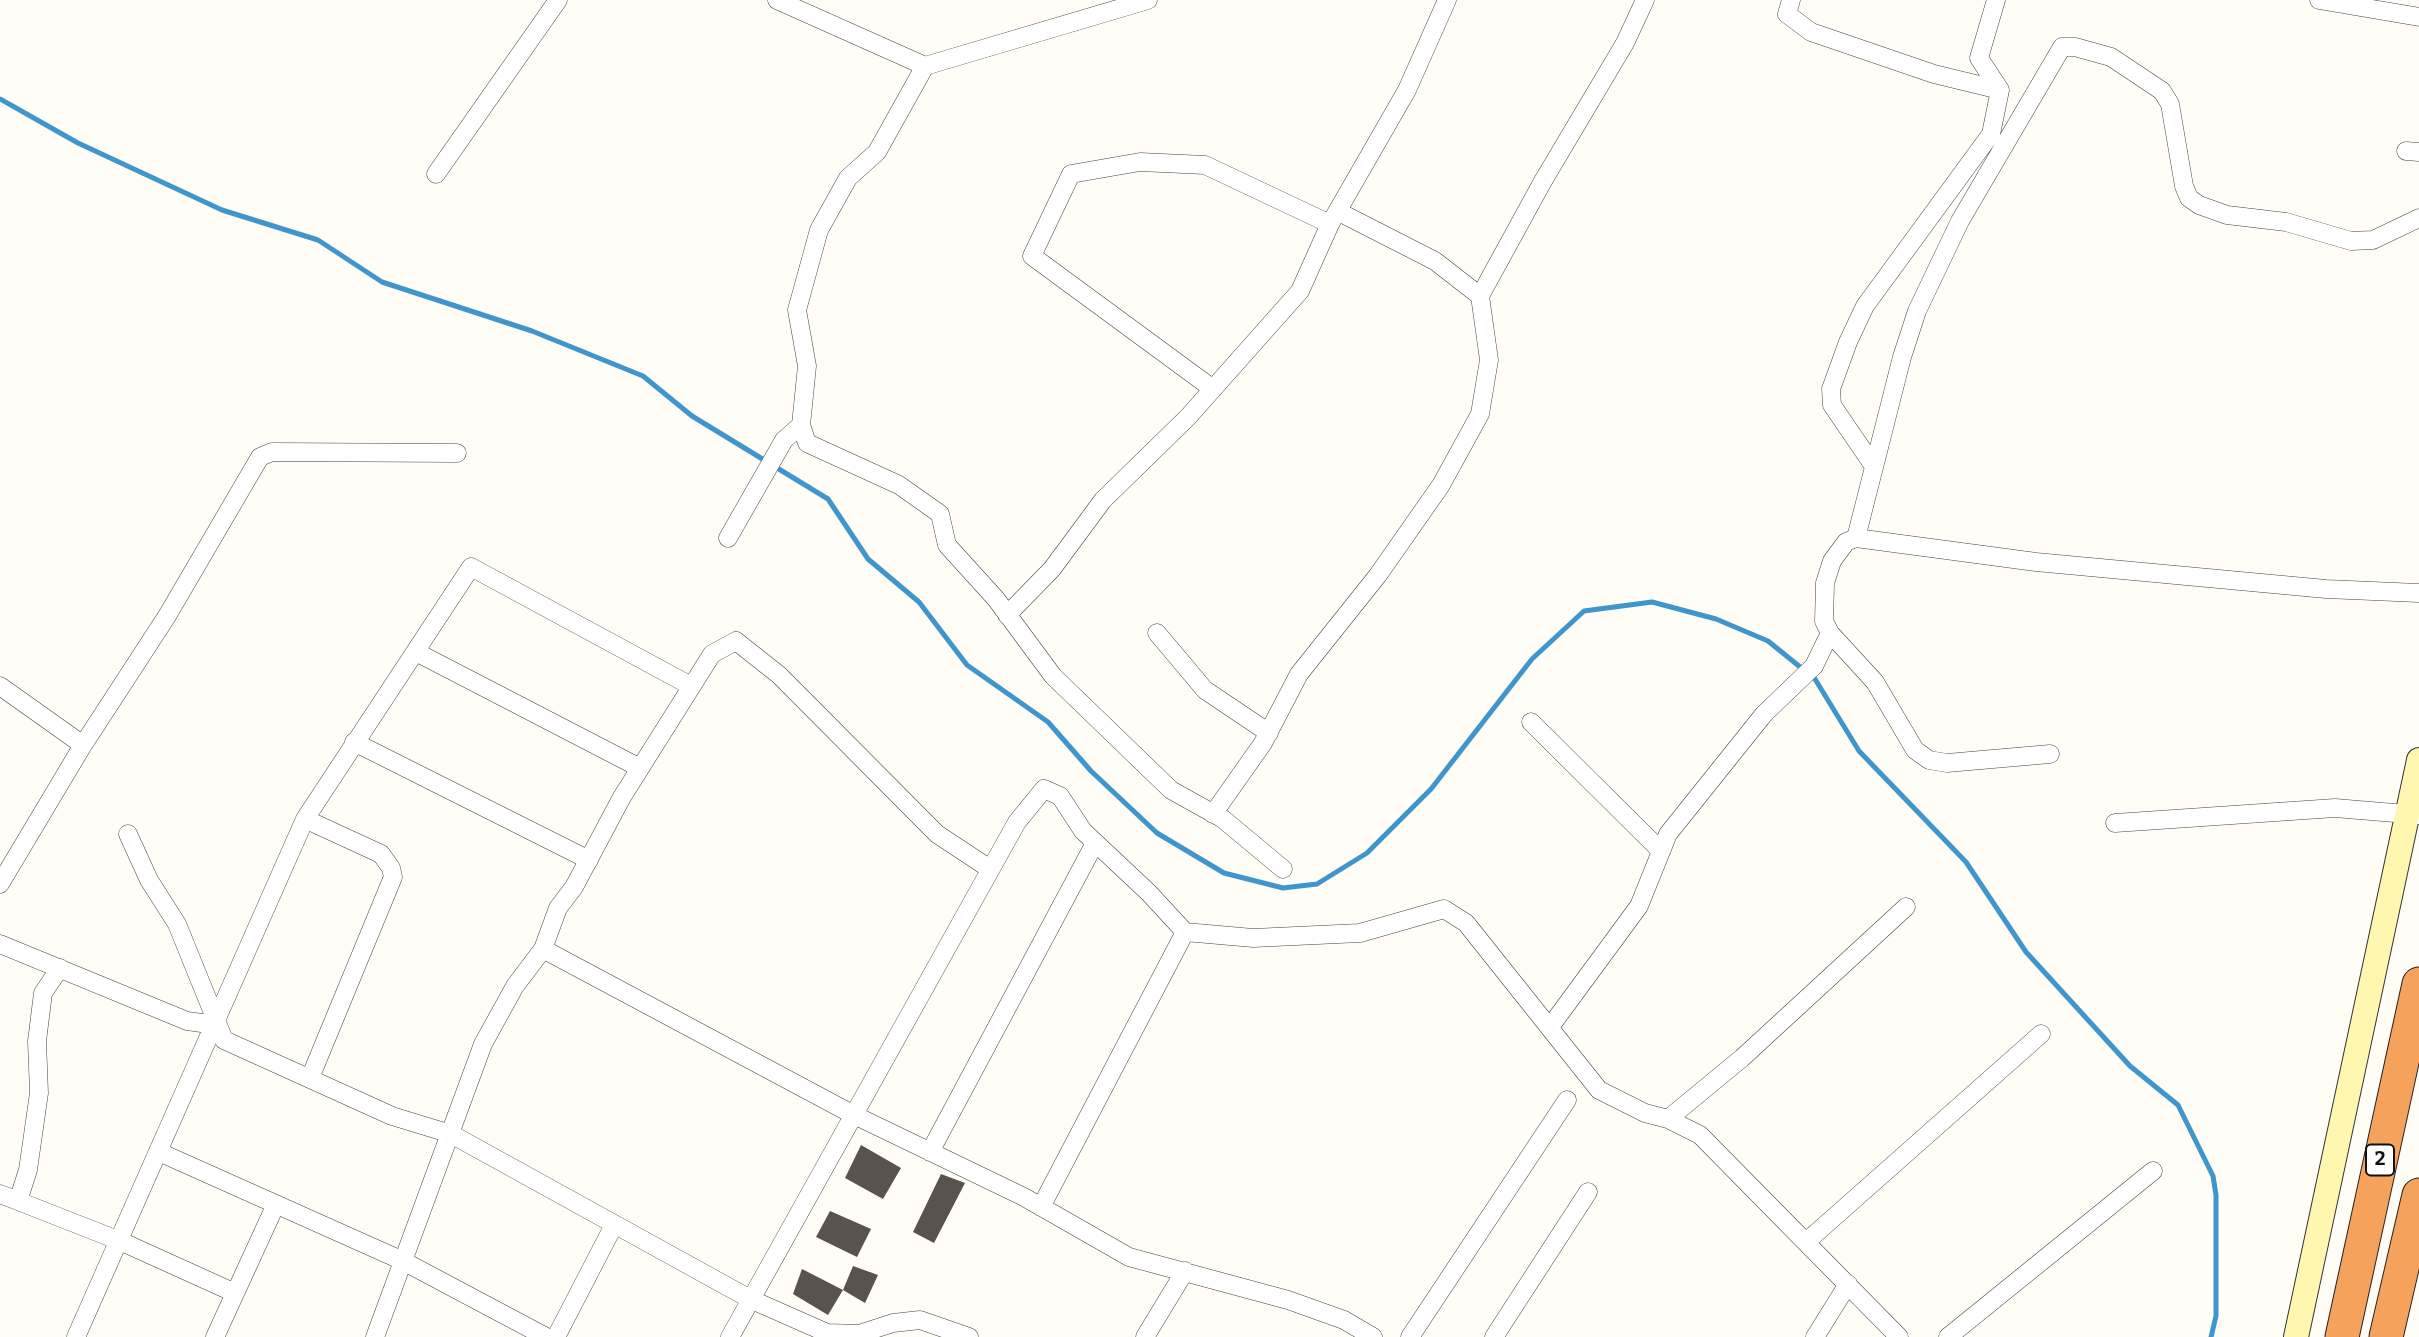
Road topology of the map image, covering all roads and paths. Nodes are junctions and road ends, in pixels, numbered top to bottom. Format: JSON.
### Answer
{"nodes":[{"id":1,"x":558,"y":0,"type":"edge"},
{"id":2,"x":777,"y":0,"type":"edge"},
{"id":3,"x":1148,"y":0,"type":"edge"},
{"id":4,"x":1447,"y":0,"type":"edge"},
{"id":5,"x":1645,"y":0,"type":"edge"},
{"id":6,"x":1791,"y":0,"type":"edge"},
{"id":7,"x":1996,"y":0,"type":"edge"},
{"id":8,"x":2319,"y":0,"type":"edge"},
{"id":9,"x":1121,"y":3,"type":"edge"},
{"id":10,"x":2400,"y":7,"type":"edge"},
{"id":11,"x":2419,"y":17,"type":"edge"},
{"id":12,"x":925,"y":66,"type":"junction"},
{"id":13,"x":2000,"y":90,"type":"junction"},
{"id":14,"x":436,"y":174,"type":"dead end"},
{"id":15,"x":1335,"y":218,"type":"junction"},
{"id":16,"x":2419,"y":218,"type":"edge"},
{"id":17,"x":1480,"y":296,"type":"junction"},
{"id":18,"x":1213,"y":388,"type":"junction"},
{"id":19,"x":801,"y":425,"type":"junction"},
{"id":20,"x":457,"y":453,"type":"dead end"},
{"id":21,"x":1873,"y":465,"type":"junction"},
{"id":22,"x":728,"y":538,"type":"dead end"},
{"id":23,"x":1856,"y":538,"type":"junction"},
{"id":24,"x":2419,"y":593,"type":"edge"},
{"id":25,"x":1007,"y":615,"type":"junction"},
{"id":26,"x":1157,"y":633,"type":"dead end"},
{"id":27,"x":1830,"y":633,"type":"junction"},
{"id":28,"x":416,"y":652,"type":"junction"},
{"id":29,"x":0,"y":686,"type":"edge"},
{"id":30,"x":691,"y":686,"type":"junction"},
{"id":31,"x":1531,"y":722,"type":"dead end"},
{"id":32,"x":1269,"y":733,"type":"junction"},
{"id":33,"x":354,"y":742,"type":"junction"},
{"id":34,"x":83,"y":745,"type":"junction"},
{"id":35,"x":2050,"y":754,"type":"dead end"},
{"id":36,"x":2419,"y":760,"type":"edge"},
{"id":37,"x":640,"y":768,"type":"junction"},
{"id":38,"x":1213,"y":814,"type":"junction"},
{"id":39,"x":2413,"y":814,"type":"edge"},
{"id":40,"x":305,"y":819,"type":"junction"},
{"id":41,"x":2115,"y":822,"type":"dead end"},
{"id":42,"x":128,"y":834,"type":"dead end"},
{"id":43,"x":1095,"y":843,"type":"junction"},
{"id":44,"x":1660,"y":850,"type":"junction"},
{"id":45,"x":589,"y":860,"type":"junction"},
{"id":46,"x":990,"y":869,"type":"junction"},
{"id":47,"x":1283,"y":869,"type":"dead end"},
{"id":48,"x":0,"y":884,"type":"edge"},
{"id":49,"x":1906,"y":907,"type":"dead end"},
{"id":50,"x":1185,"y":932,"type":"junction"},
{"id":51,"x":0,"y":944,"type":"edge"},
{"id":52,"x":544,"y":949,"type":"junction"},
{"id":53,"x":60,"y":968,"type":"junction"},
{"id":54,"x":2419,"y":984,"type":"edge"},
{"id":55,"x":217,"y":1018,"type":"junction"},
{"id":56,"x":1550,"y":1027,"type":"junction"},
{"id":57,"x":2041,"y":1034,"type":"dead end"},
{"id":58,"x":310,"y":1078,"type":"junction"},
{"id":59,"x":1567,"y":1100,"type":"dead end"},
{"id":60,"x":852,"y":1114,"type":"junction"},
{"id":61,"x":1668,"y":1119,"type":"junction"},
{"id":62,"x":451,"y":1134,"type":"junction"},
{"id":63,"x":159,"y":1152,"type":"junction"},
{"id":64,"x":930,"y":1152,"type":"junction"},
{"id":65,"x":2153,"y":1171,"type":"dead end"},
{"id":66,"x":1588,"y":1192,"type":"dead end"},
{"id":67,"x":2419,"y":1195,"type":"edge"},
{"id":68,"x":5,"y":1196,"type":"edge"},
{"id":69,"x":276,"y":1204,"type":"junction"},
{"id":70,"x":1041,"y":1207,"type":"junction"},
{"id":71,"x":614,"y":1225,"type":"junction"},
{"id":72,"x":120,"y":1241,"type":"junction"},
{"id":73,"x":1806,"y":1242,"type":"junction"},
{"id":74,"x":403,"y":1261,"type":"junction"},
{"id":75,"x":1185,"y":1271,"type":"junction"},
{"id":76,"x":1847,"y":1284,"type":"junction"},
{"id":77,"x":235,"y":1293,"type":"junction"},
{"id":78,"x":751,"y":1299,"type":"junction"},
{"id":79,"x":76,"y":1337,"type":"edge"},
{"id":80,"x":215,"y":1337,"type":"edge"},
{"id":81,"x":375,"y":1337,"type":"edge"},
{"id":82,"x":546,"y":1337,"type":"edge"},
{"id":83,"x":556,"y":1337,"type":"edge"},
{"id":84,"x":730,"y":1337,"type":"edge"},
{"id":85,"x":970,"y":1337,"type":"edge"},
{"id":86,"x":1145,"y":1337,"type":"edge"},
{"id":87,"x":1373,"y":1337,"type":"edge"},
{"id":88,"x":1410,"y":1337,"type":"edge"},
{"id":89,"x":1494,"y":1337,"type":"edge"},
{"id":90,"x":1815,"y":1337,"type":"edge"},
{"id":91,"x":1899,"y":1337,"type":"edge"},
{"id":92,"x":1948,"y":1337,"type":"edge"},
{"id":93,"x":2296,"y":1337,"type":"edge"},
{"id":94,"x":2342,"y":1337,"type":"edge"},
{"id":95,"x":2386,"y":1337,"type":"edge"}],
"edges":[{"from":1,"to":14,"type":"street"},
{"from":2,"to":12,"type":"street"},
{"from":3,"to":9,"type":"street"},
{"from":4,"to":15,"type":"street"},
{"from":5,"to":17,"type":"street"},
{"from":6,"to":13,"type":"street"},
{"from":7,"to":13,"type":"street"},
{"from":8,"to":10,"type":"street"},
{"from":9,"to":12,"type":"street"},
{"from":10,"to":11,"type":"street"},
{"from":12,"to":19,"type":"street"},
{"from":13,"to":21,"type":"street"},
{"from":15,"to":17,"type":"street"},
{"from":15,"to":18,"type":"street"},
{"from":15,"to":18,"type":"street"},
{"from":16,"to":21,"type":"street"},
{"from":17,"to":32,"type":"street"},
{"from":18,"to":25,"type":"street"},
{"from":19,"to":22,"type":"street"},
{"from":19,"to":25,"type":"street"},
{"from":20,"to":34,"type":"street"},
{"from":21,"to":23,"type":"street"},
{"from":23,"to":24,"type":"street"},
{"from":23,"to":27,"type":"street"},
{"from":25,"to":38,"type":"street"},
{"from":26,"to":32,"type":"street"},
{"from":27,"to":35,"type":"street"},
{"from":27,"to":44,"type":"street"},
{"from":28,"to":30,"type":"street"},
{"from":28,"to":33,"type":"street"},
{"from":28,"to":37,"type":"street"},
{"from":29,"to":34,"type":"street"},
{"from":30,"to":37,"type":"street"},
{"from":30,"to":46,"type":"street"},
{"from":31,"to":44,"type":"street"},
{"from":32,"to":38,"type":"street"},
{"from":33,"to":40,"type":"street"},
{"from":33,"to":45,"type":"street"},
{"from":34,"to":48,"type":"street"},
{"from":36,"to":39,"type":"main road"},
{"from":37,"to":45,"type":"street"},
{"from":38,"to":47,"type":"street"},
{"from":39,"to":41,"type":"street"},
{"from":39,"to":93,"type":"main road"},
{"from":40,"to":55,"type":"street"},
{"from":40,"to":58,"type":"street"},
{"from":42,"to":55,"type":"street"},
{"from":43,"to":46,"type":"street"},
{"from":43,"to":50,"type":"street"},
{"from":43,"to":64,"type":"street"},
{"from":44,"to":56,"type":"street"},
{"from":45,"to":52,"type":"street"},
{"from":46,"to":60,"type":"street"},
{"from":49,"to":61,"type":"street"},
{"from":50,"to":56,"type":"street"},
{"from":50,"to":70,"type":"street"},
{"from":51,"to":53,"type":"street"},
{"from":52,"to":60,"type":"street"},
{"from":52,"to":62,"type":"street"},
{"from":53,"to":55,"type":"street"},
{"from":53,"to":68,"type":"street"},
{"from":54,"to":94,"type":"highway","number":"2"},
{"from":55,"to":58,"type":"street"},
{"from":55,"to":63,"type":"street"},
{"from":56,"to":61,"type":"street"},
{"from":57,"to":73,"type":"street"},
{"from":58,"to":62,"type":"street"},
{"from":59,"to":88,"type":"street"},
{"from":60,"to":64,"type":"street"},
{"from":60,"to":78,"type":"street"},
{"from":61,"to":73,"type":"street"},
{"from":62,"to":71,"type":"street"},
{"from":62,"to":74,"type":"street"},
{"from":63,"to":69,"type":"street"},
{"from":63,"to":72,"type":"street"},
{"from":64,"to":70,"type":"street"},
{"from":65,"to":92,"type":"street"},
{"from":66,"to":89,"type":"street"},
{"from":67,"to":95,"type":"highway"},
{"from":68,"to":72,"type":"street"},
{"from":69,"to":74,"type":"street"},
{"from":69,"to":77,"type":"street"},
{"from":70,"to":75,"type":"street"},
{"from":71,"to":78,"type":"street"},
{"from":71,"to":83,"type":"street"},
{"from":72,"to":77,"type":"street"},
{"from":72,"to":79,"type":"street"},
{"from":73,"to":76,"type":"street"},
{"from":74,"to":81,"type":"street"},
{"from":74,"to":82,"type":"street"},
{"from":75,"to":86,"type":"street"},
{"from":75,"to":87,"type":"street"},
{"from":76,"to":90,"type":"street"},
{"from":76,"to":91,"type":"street"},
{"from":77,"to":80,"type":"street"},
{"from":78,"to":84,"type":"street"},
{"from":78,"to":85,"type":"street"}]}
